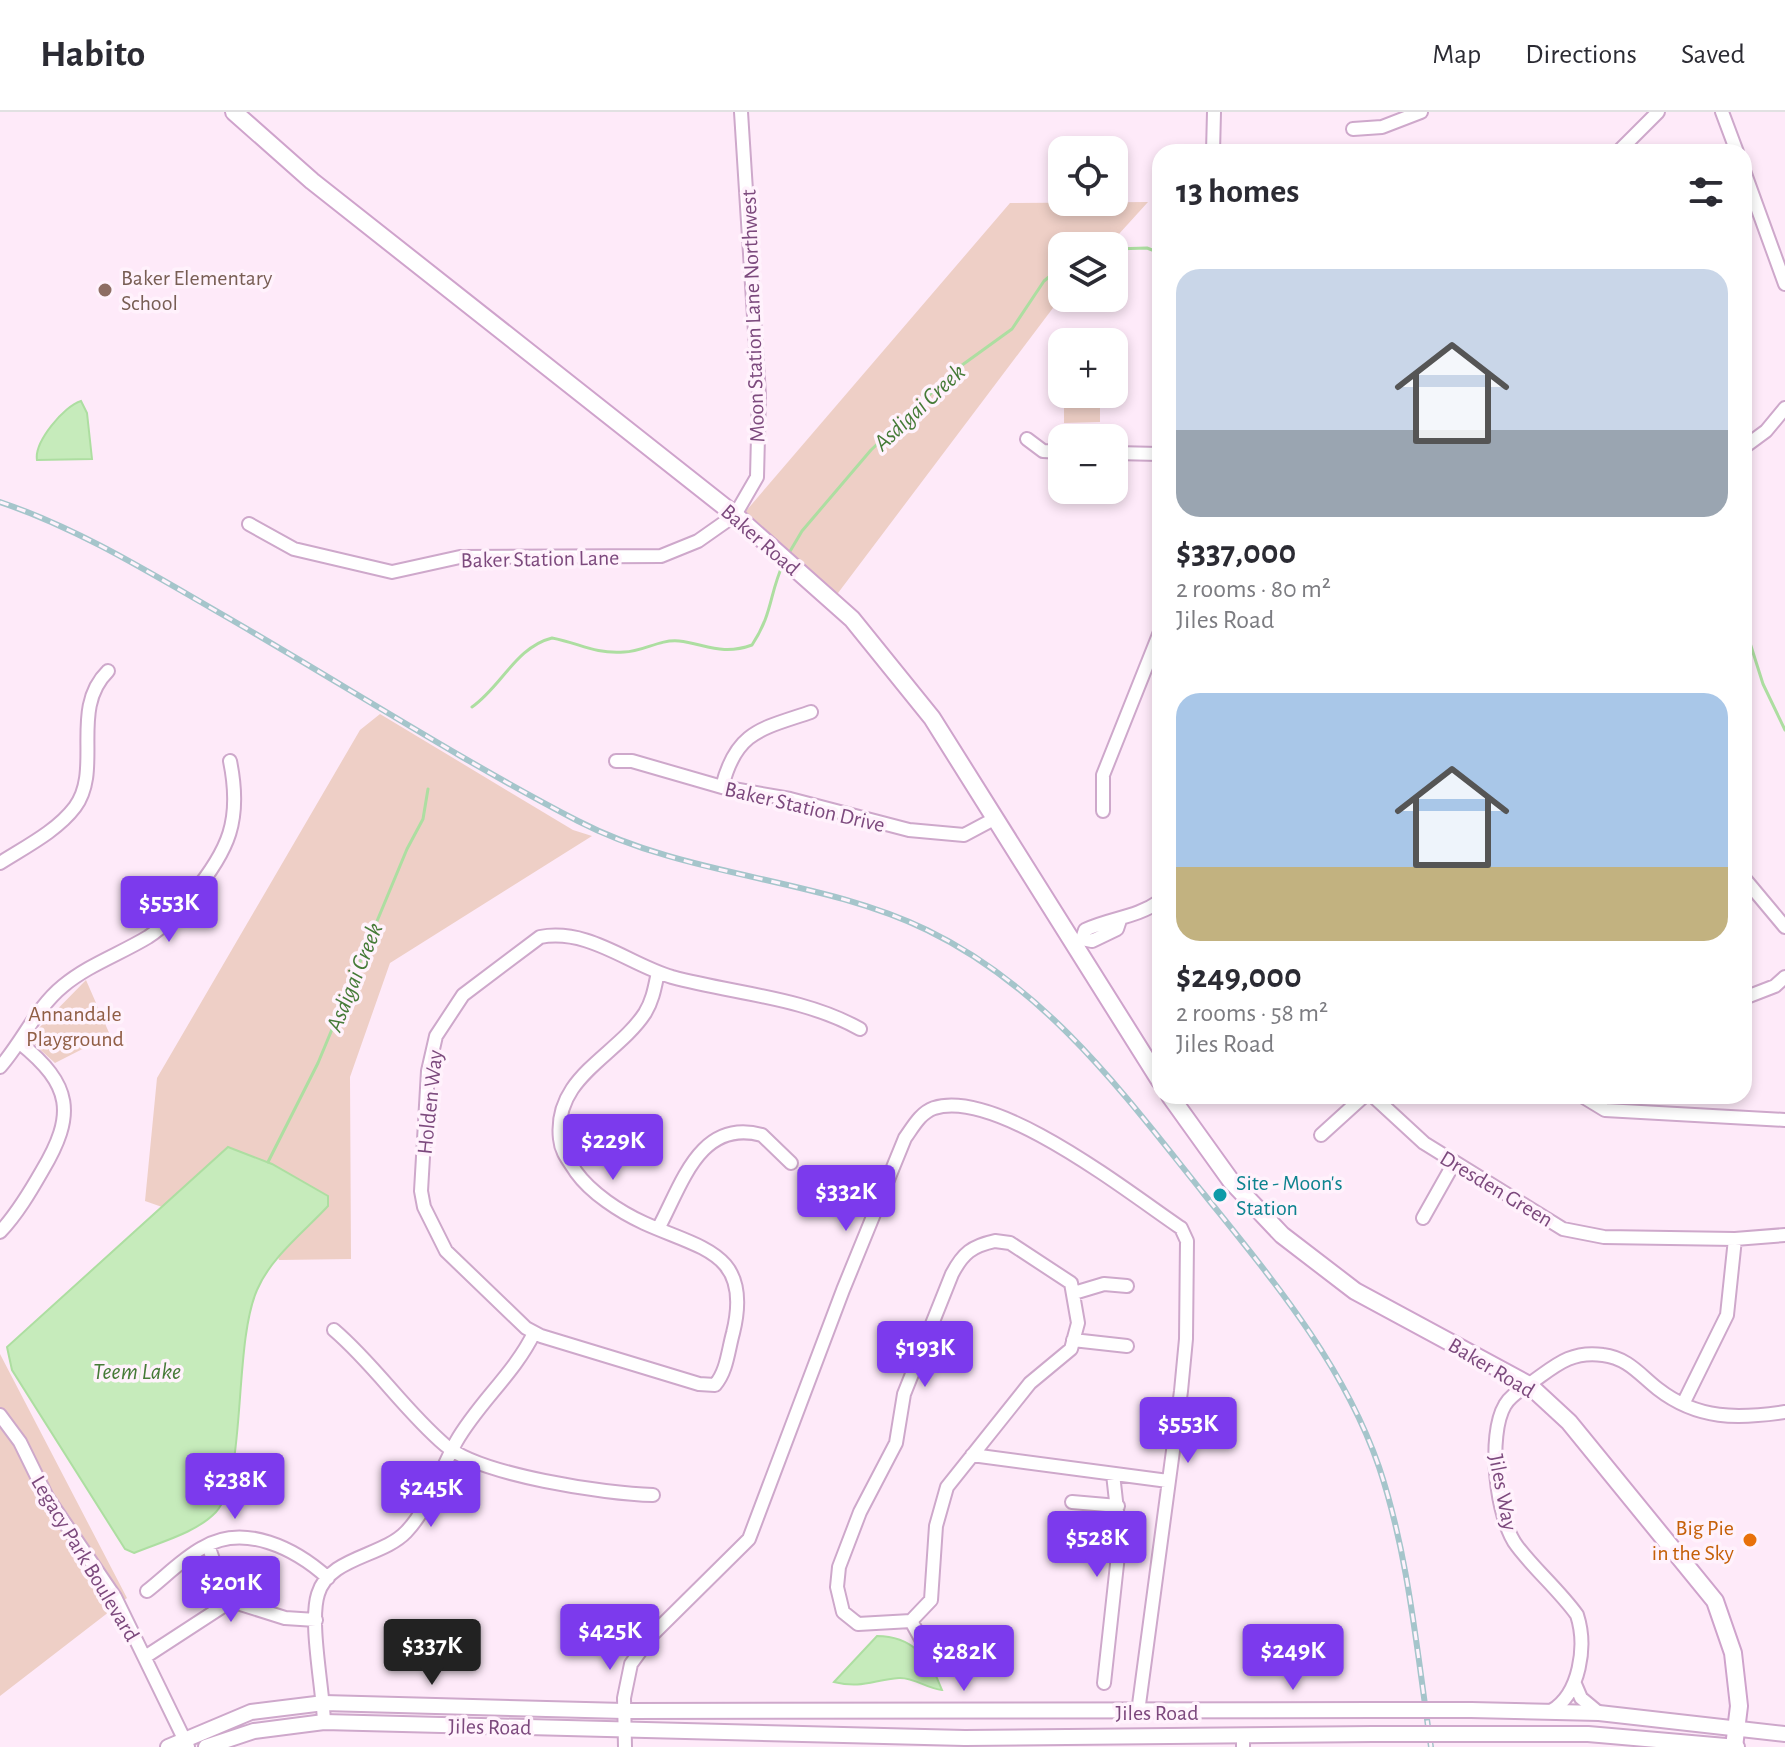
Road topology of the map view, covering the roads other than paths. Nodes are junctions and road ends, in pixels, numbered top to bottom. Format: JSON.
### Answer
{"nodes":[{"id":1,"x":234,"y":112,"type":"edge"},
{"id":2,"x":741,"y":112,"type":"edge"},
{"id":3,"x":1214,"y":112,"type":"edge"},
{"id":4,"x":1421,"y":112,"type":"edge"},
{"id":5,"x":1658,"y":112,"type":"edge"},
{"id":6,"x":1722,"y":112,"type":"edge"},
{"id":7,"x":251,"y":118,"type":"edge"},
{"id":8,"x":1353,"y":129,"type":"dead end"},
{"id":9,"x":1213,"y":144,"type":"edge"},
{"id":10,"x":1626,"y":144,"type":"edge"},
{"id":11,"x":1734,"y":144,"type":"edge"},
{"id":12,"x":1752,"y":193,"type":"edge"},
{"id":13,"x":1785,"y":284,"type":"edge"},
{"id":14,"x":1785,"y":408,"type":"edge"},
{"id":15,"x":1027,"y":439,"type":"dead end"},
{"id":16,"x":1752,"y":441,"type":"edge"},
{"id":17,"x":1048,"y":451,"type":"edge"},
{"id":18,"x":1128,"y":453,"type":"edge"},
{"id":19,"x":1152,"y":454,"type":"edge"},
{"id":20,"x":735,"y":515,"type":"junction"},
{"id":21,"x":249,"y":524,"type":"dead end"},
{"id":22,"x":1152,"y":652,"type":"edge"},
{"id":23,"x":108,"y":671,"type":"dead end"},
{"id":24,"x":811,"y":712,"type":"dead end"},
{"id":25,"x":230,"y":761,"type":"dead end"},
{"id":26,"x":616,"y":761,"type":"dead end"},
{"id":27,"x":722,"y":787,"type":"junction"},
{"id":28,"x":1103,"y":811,"type":"dead end"},
{"id":29,"x":994,"y":819,"type":"junction"},
{"id":30,"x":0,"y":863,"type":"edge"},
{"id":31,"x":1752,"y":888,"type":"edge"},
{"id":32,"x":1152,"y":905,"type":"edge"},
{"id":33,"x":1785,"y":927,"type":"edge"},
{"id":34,"x":1078,"y":942,"type":"junction"},
{"id":35,"x":658,"y":972,"type":"junction"},
{"id":36,"x":1785,"y":977,"type":"edge"},
{"id":37,"x":1752,"y":995,"type":"edge"},
{"id":38,"x":860,"y":1029,"type":"dead end"},
{"id":39,"x":20,"y":1043,"type":"junction"},
{"id":40,"x":0,"y":1067,"type":"edge"},
{"id":41,"x":1152,"y":1067,"type":"edge"},
{"id":42,"x":1176,"y":1104,"type":"edge"},
{"id":43,"x":1355,"y":1104,"type":"edge"},
{"id":44,"x":1381,"y":1104,"type":"edge"},
{"id":45,"x":1595,"y":1104,"type":"edge"},
{"id":46,"x":1785,"y":1120,"type":"edge"},
{"id":47,"x":1321,"y":1135,"type":"dead end"},
{"id":48,"x":791,"y":1163,"type":"dead end"},
{"id":49,"x":1454,"y":1163,"type":"junction"},
{"id":50,"x":1423,"y":1218,"type":"dead end"},
{"id":51,"x":659,"y":1227,"type":"junction"},
{"id":52,"x":0,"y":1232,"type":"edge"},
{"id":53,"x":1785,"y":1235,"type":"edge"},
{"id":54,"x":1735,"y":1239,"type":"junction"},
{"id":55,"x":1127,"y":1286,"type":"dead end"},
{"id":56,"x":1074,"y":1293,"type":"junction"},
{"id":57,"x":334,"y":1330,"type":"dead end"},
{"id":58,"x":534,"y":1333,"type":"junction"},
{"id":59,"x":1073,"y":1340,"type":"junction"},
{"id":60,"x":1127,"y":1346,"type":"dead end"},
{"id":61,"x":1529,"y":1385,"type":"junction"},
{"id":62,"x":1683,"y":1404,"type":"junction"},
{"id":63,"x":1785,"y":1412,"type":"edge"},
{"id":64,"x":0,"y":1415,"type":"edge"},
{"id":65,"x":452,"y":1451,"type":"junction"},
{"id":66,"x":972,"y":1455,"type":"junction"},
{"id":67,"x":1113,"y":1474,"type":"junction"},
{"id":68,"x":1168,"y":1481,"type":"junction"},
{"id":69,"x":653,"y":1495,"type":"dead end"},
{"id":70,"x":1072,"y":1502,"type":"dead end"},
{"id":71,"x":1118,"y":1506,"type":"junction"},
{"id":72,"x":208,"y":1545,"type":"junction"},
{"id":73,"x":328,"y":1578,"type":"junction"},
{"id":74,"x":147,"y":1591,"type":"dead end"},
{"id":75,"x":228,"y":1603,"type":"junction"},
{"id":76,"x":316,"y":1620,"type":"junction"},
{"id":77,"x":911,"y":1621,"type":"junction"},
{"id":78,"x":145,"y":1657,"type":"junction"},
{"id":79,"x":955,"y":1658,"type":"dead end"},
{"id":80,"x":1104,"y":1683,"type":"dead end"},
{"id":81,"x":1575,"y":1684,"type":"junction"},
{"id":82,"x":324,"y":1703,"type":"junction"},
{"id":83,"x":624,"y":1711,"type":"junction"},
{"id":84,"x":1551,"y":1711,"type":"junction"},
{"id":85,"x":1138,"y":1712,"type":"junction"},
{"id":86,"x":1599,"y":1713,"type":"junction"},
{"id":87,"x":324,"y":1722,"type":"junction"},
{"id":88,"x":1736,"y":1728,"type":"junction"},
{"id":89,"x":624,"y":1729,"type":"junction"},
{"id":90,"x":1785,"y":1734,"type":"edge"},
{"id":91,"x":1243,"y":1741,"type":"edge"},
{"id":92,"x":1136,"y":1742,"type":"edge"},
{"id":93,"x":186,"y":1743,"type":"edge"},
{"id":94,"x":168,"y":1747,"type":"edge"},
{"id":95,"x":206,"y":1747,"type":"edge"},
{"id":96,"x":625,"y":1747,"type":"edge"},
{"id":97,"x":1735,"y":1747,"type":"edge"}],
"edges":[{"from":1,"to":7,"type":"main road","name":"Baker Road"},
{"from":2,"to":20,"type":"street","name":"Moon Station Lane Northwest"},
{"from":3,"to":9,"type":"street"},
{"from":4,"to":8,"type":"street"},
{"from":5,"to":10,"type":"street"},
{"from":6,"to":11,"type":"street"},
{"from":7,"to":20,"type":"main road","name":"Baker Road"},
{"from":12,"to":13,"type":"street"},
{"from":14,"to":16,"type":"street"},
{"from":15,"to":17,"type":"street"},
{"from":18,"to":19,"type":"street"},
{"from":20,"to":21,"type":"street","name":"Baker Station Lane"},
{"from":20,"to":29,"type":"main road","name":"Baker Road"},
{"from":22,"to":28,"type":"street"},
{"from":23,"to":30,"type":"street"},
{"from":24,"to":27,"type":"street"},
{"from":25,"to":39,"type":"street"},
{"from":26,"to":27,"type":"street","name":"Baker Station Drive"},
{"from":27,"to":29,"type":"street","name":"Baker Station Drive"},
{"from":29,"to":34,"type":"main road","name":"Baker Road"},
{"from":31,"to":33,"type":"street"},
{"from":32,"to":34,"type":"street"},
{"from":34,"to":41,"type":"main road","name":"Baker Road"},
{"from":35,"to":38,"type":"street","name":"Holden Way"},
{"from":35,"to":51,"type":"street"},
{"from":35,"to":58,"type":"street","name":"Holden Way"},
{"from":36,"to":37,"type":"street"},
{"from":39,"to":40,"type":"street"},
{"from":39,"to":52,"type":"street"},
{"from":42,"to":61,"type":"main road","name":"Baker Road"},
{"from":43,"to":47,"type":"street"},
{"from":44,"to":49,"type":"street","name":"Dresden Green"},
{"from":45,"to":46,"type":"street"},
{"from":48,"to":51,"type":"street"},
{"from":49,"to":50,"type":"street"},
{"from":49,"to":54,"type":"street","name":"Dresden Green"},
{"from":51,"to":58,"type":"street","name":"Holden Way"},
{"from":53,"to":54,"type":"street","name":"Dresden Green"},
{"from":54,"to":62,"type":"street"},
{"from":55,"to":56,"type":"street"},
{"from":56,"to":59,"type":"street"},
{"from":56,"to":77,"type":"street"},
{"from":57,"to":65,"type":"street"},
{"from":58,"to":65,"type":"street"},
{"from":59,"to":60,"type":"street"},
{"from":59,"to":66,"type":"street"},
{"from":61,"to":62,"type":"street"},
{"from":61,"to":81,"type":"street","name":"Jiles Way"},
{"from":61,"to":88,"type":"main road","name":"Baker Road"},
{"from":62,"to":63,"type":"street"},
{"from":64,"to":78,"type":"street","name":"Legacy Park Boulevard"},
{"from":65,"to":69,"type":"street"},
{"from":65,"to":73,"type":"street"},
{"from":66,"to":67,"type":"street"},
{"from":66,"to":77,"type":"street"},
{"from":67,"to":68,"type":"street"},
{"from":67,"to":71,"type":"street"},
{"from":68,"to":83,"type":"street"},
{"from":68,"to":85,"type":"street"},
{"from":70,"to":71,"type":"street"},
{"from":71,"to":80,"type":"street"},
{"from":72,"to":73,"type":"street"},
{"from":72,"to":74,"type":"street"},
{"from":72,"to":75,"type":"street"},
{"from":73,"to":76,"type":"street"},
{"from":75,"to":76,"type":"street"},
{"from":75,"to":78,"type":"street"},
{"from":76,"to":82,"type":"street"},
{"from":77,"to":79,"type":"street"},
{"from":78,"to":93,"type":"street","name":"Legacy Park Boulevard"},
{"from":81,"to":84,"type":"street"},
{"from":81,"to":86,"type":"street"},
{"from":82,"to":83,"type":"street","name":"Jiles Road"},
{"from":82,"to":87,"type":"street"},
{"from":82,"to":93,"type":"street","name":"Jiles Road"},
{"from":83,"to":85,"type":"street","name":"Jiles Road"},
{"from":83,"to":89,"type":"street"},
{"from":84,"to":85,"type":"street","name":"Jiles Road","bridge":true},
{"from":84,"to":86,"type":"street","name":"Jiles Road"},
{"from":85,"to":92,"type":"street"},
{"from":86,"to":88,"type":"street","name":"Jiles Road"},
{"from":87,"to":89,"type":"street","name":"Jiles Road"},
{"from":87,"to":95,"type":"street","name":"Jiles Road"},
{"from":88,"to":90,"type":"street","name":"Jiles Road"},
{"from":88,"to":97,"type":"main road","name":"Baker Road"},
{"from":89,"to":92,"type":"street","name":"Jiles Road"},
{"from":89,"to":96,"type":"street"},
{"from":91,"to":92,"type":"street","name":"Jiles Road"},
{"from":91,"to":97,"type":"street","name":"Jiles Road","bridge":true},
{"from":93,"to":94,"type":"street","name":"Jiles Road"}]}
